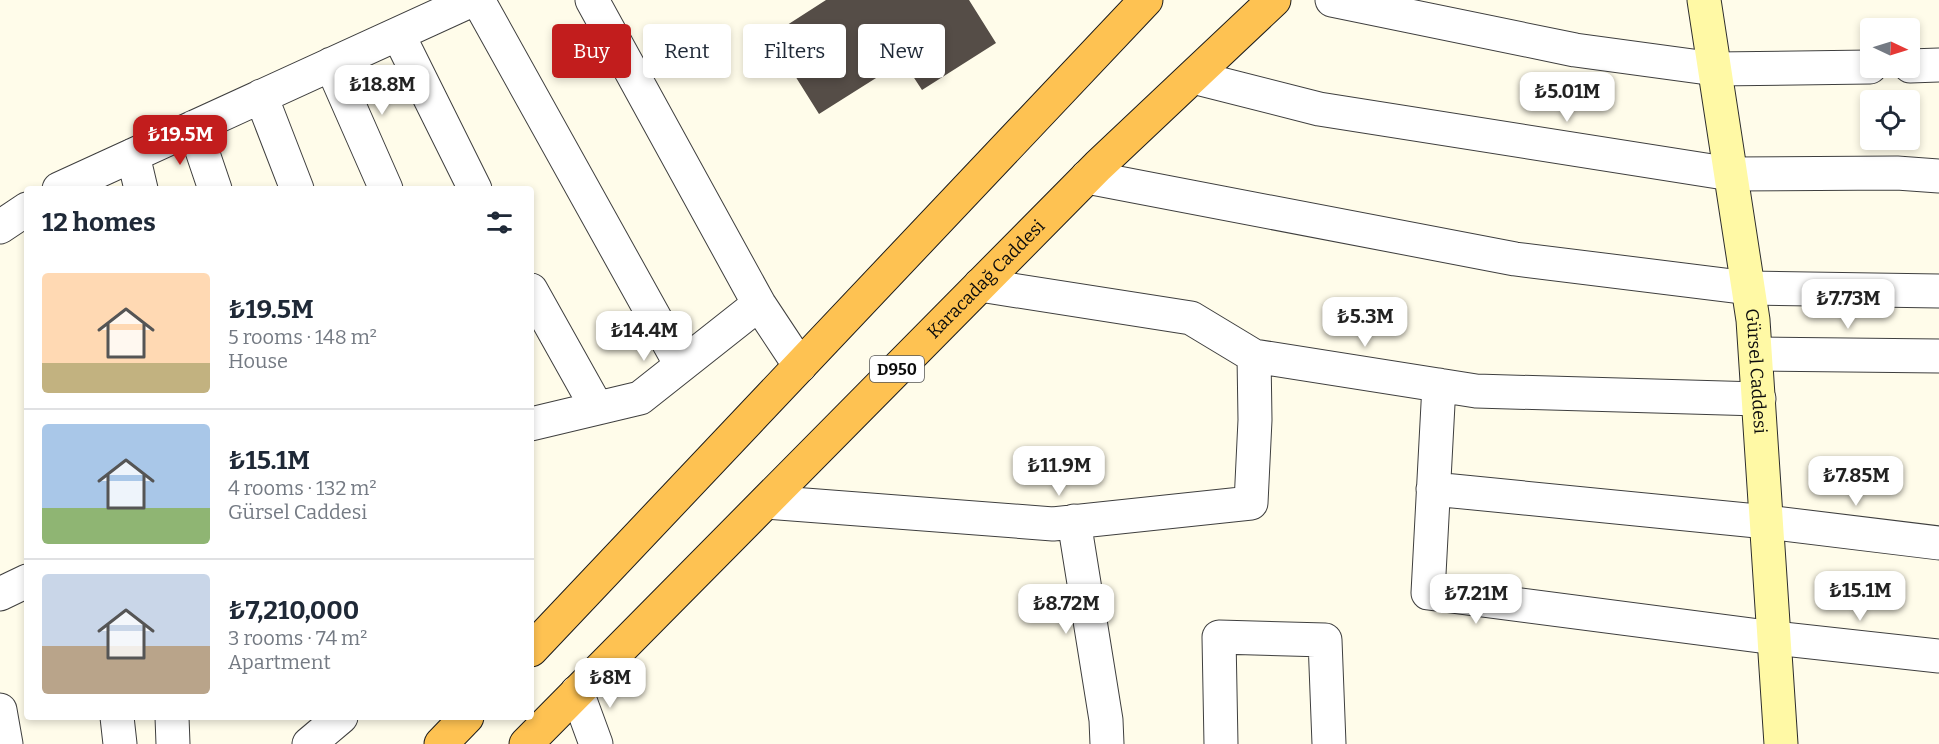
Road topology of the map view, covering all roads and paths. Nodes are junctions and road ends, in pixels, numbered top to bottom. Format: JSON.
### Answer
{"nodes":[{"id":1,"x":472,"y":0,"type":"edge"},
{"id":2,"x":478,"y":0,"type":"edge"},
{"id":3,"x":592,"y":0,"type":"edge"},
{"id":4,"x":1274,"y":0,"type":"edge"},
{"id":5,"x":1332,"y":0,"type":"edge"},
{"id":6,"x":1704,"y":0,"type":"edge"},
{"id":7,"x":1139,"y":4,"type":"edge"},
{"id":8,"x":398,"y":34,"type":"junction"},
{"id":9,"x":331,"y":64,"type":"junction"},
{"id":10,"x":1939,"y":65,"type":"edge"},
{"id":11,"x":1920,"y":66,"type":"edge"},
{"id":12,"x":1860,"y":67,"type":"edge"},
{"id":13,"x":1714,"y":69,"type":"junction"},
{"id":14,"x":1193,"y":77,"type":"junction"},
{"id":15,"x":261,"y":96,"type":"junction"},
{"id":16,"x":194,"y":127,"type":"junction"},
{"id":17,"x":133,"y":155,"type":"junction"},
{"id":18,"x":1731,"y":174,"type":"junction"},
{"id":19,"x":1939,"y":176,"type":"edge"},
{"id":20,"x":1087,"y":177,"type":"junction"},
{"id":21,"x":66,"y":186,"type":"edge"},
{"id":22,"x":140,"y":186,"type":"edge"},
{"id":23,"x":214,"y":186,"type":"edge"},
{"id":24,"x":296,"y":186,"type":"edge"},
{"id":25,"x":385,"y":186,"type":"edge"},
{"id":26,"x":474,"y":186,"type":"edge"},
{"id":27,"x":24,"y":211,"type":"edge"},
{"id":28,"x":0,"y":227,"type":"edge"},
{"id":29,"x":980,"y":285,"type":"junction"},
{"id":30,"x":1749,"y":288,"type":"junction"},
{"id":31,"x":1939,"y":291,"type":"edge"},
{"id":32,"x":534,"y":295,"type":"edge"},
{"id":33,"x":759,"y":304,"type":"junction"},
{"id":34,"x":1756,"y":354,"type":"junction"},
{"id":35,"x":1254,"y":356,"type":"junction"},
{"id":36,"x":1939,"y":356,"type":"edge"},
{"id":37,"x":681,"y":365,"type":"junction"},
{"id":38,"x":800,"y":366,"type":"junction"},
{"id":39,"x":1439,"y":385,"type":"junction"},
{"id":40,"x":1759,"y":399,"type":"junction"},
{"id":41,"x":597,"y":408,"type":"junction"},
{"id":42,"x":534,"y":423,"type":"edge"},
{"id":43,"x":1433,"y":489,"type":"junction"},
{"id":44,"x":766,"y":502,"type":"junction"},
{"id":45,"x":1074,"y":521,"type":"junction"},
{"id":46,"x":1767,"y":522,"type":"junction"},
{"id":47,"x":1939,"y":543,"type":"edge"},
{"id":48,"x":24,"y":582,"type":"edge"},
{"id":49,"x":0,"y":594,"type":"edge"},
{"id":50,"x":1775,"y":638,"type":"junction"},
{"id":51,"x":534,"y":647,"type":"edge"},
{"id":52,"x":1939,"y":656,"type":"edge"},
{"id":53,"x":577,"y":692,"type":"junction"},
{"id":54,"x":0,"y":710,"type":"edge"},
{"id":55,"x":117,"y":720,"type":"edge"},
{"id":56,"x":172,"y":720,"type":"edge"},
{"id":57,"x":337,"y":720,"type":"edge"},
{"id":58,"x":464,"y":720,"type":"edge"},
{"id":59,"x":6,"y":744,"type":"edge"},
{"id":60,"x":120,"y":744,"type":"edge"},
{"id":61,"x":173,"y":744,"type":"edge"},
{"id":62,"x":309,"y":744,"type":"edge"},
{"id":63,"x":441,"y":744,"type":"edge"},
{"id":64,"x":526,"y":744,"type":"edge"},
{"id":65,"x":596,"y":744,"type":"edge"},
{"id":66,"x":1107,"y":744,"type":"edge"},
{"id":67,"x":1221,"y":744,"type":"edge"},
{"id":68,"x":1329,"y":744,"type":"edge"},
{"id":69,"x":1782,"y":744,"type":"edge"}],
"edges":[{"from":1,"to":8,"type":"street"},
{"from":2,"to":37,"type":"street"},
{"from":3,"to":33,"type":"street"},
{"from":4,"to":14,"type":"highway","name":"Karacadağ Caddesi","number":"D950"},
{"from":5,"to":13,"type":"street"},
{"from":6,"to":13,"type":"main road","name":"Gürsel Caddesi"},
{"from":7,"to":38,"type":"highway"},
{"from":8,"to":9,"type":"street"},
{"from":8,"to":26,"type":"street"},
{"from":9,"to":15,"type":"street"},
{"from":9,"to":25,"type":"street"},
{"from":10,"to":11,"type":"street"},
{"from":12,"to":13,"type":"street"},
{"from":13,"to":18,"type":"main road","name":"Gürsel Caddesi"},
{"from":14,"to":18,"type":"street"},
{"from":14,"to":20,"type":"highway","name":"Karacadağ Caddesi","number":"D950"},
{"from":15,"to":16,"type":"street"},
{"from":15,"to":24,"type":"street"},
{"from":16,"to":17,"type":"street"},
{"from":16,"to":23,"type":"street"},
{"from":17,"to":21,"type":"street"},
{"from":17,"to":22,"type":"street"},
{"from":18,"to":19,"type":"street"},
{"from":18,"to":30,"type":"main road","name":"Gürsel Caddesi"},
{"from":20,"to":29,"type":"highway","name":"Karacadağ Caddesi","number":"D950"},
{"from":20,"to":30,"type":"street"},
{"from":27,"to":28,"type":"street"},
{"from":29,"to":35,"type":"street"},
{"from":29,"to":44,"type":"highway","name":"Karacadağ Caddesi","number":"D950"},
{"from":30,"to":31,"type":"street"},
{"from":30,"to":34,"type":"main road","name":"Gürsel Caddesi"},
{"from":32,"to":41,"type":"street"},
{"from":33,"to":37,"type":"street"},
{"from":33,"to":38,"type":"street"},
{"from":34,"to":36,"type":"street"},
{"from":34,"to":40,"type":"main road","name":"Gürsel Caddesi"},
{"from":35,"to":39,"type":"street"},
{"from":35,"to":45,"type":"street"},
{"from":37,"to":41,"type":"street"},
{"from":38,"to":51,"type":"highway"},
{"from":39,"to":40,"type":"street"},
{"from":39,"to":43,"type":"street"},
{"from":40,"to":46,"type":"main road","name":"Gürsel Caddesi"},
{"from":41,"to":42,"type":"street"},
{"from":43,"to":46,"type":"street"},
{"from":43,"to":50,"type":"street"},
{"from":44,"to":45,"type":"street"},
{"from":44,"to":53,"type":"highway","name":"Karacadağ Caddesi","number":"D950"},
{"from":45,"to":66,"type":"street"},
{"from":46,"to":47,"type":"street"},
{"from":46,"to":50,"type":"main road","name":"Gürsel Caddesi"},
{"from":48,"to":49,"type":"street"},
{"from":50,"to":52,"type":"street"},
{"from":50,"to":69,"type":"main road","name":"Gürsel Caddesi"},
{"from":53,"to":64,"type":"highway","name":"Karacadağ Caddesi","number":"D950"},
{"from":53,"to":65,"type":"street"},
{"from":54,"to":59,"type":"street"},
{"from":55,"to":60,"type":"street"},
{"from":56,"to":61,"type":"street"},
{"from":57,"to":62,"type":"street"},
{"from":58,"to":63,"type":"highway"},
{"from":67,"to":68,"type":"street"}]}
